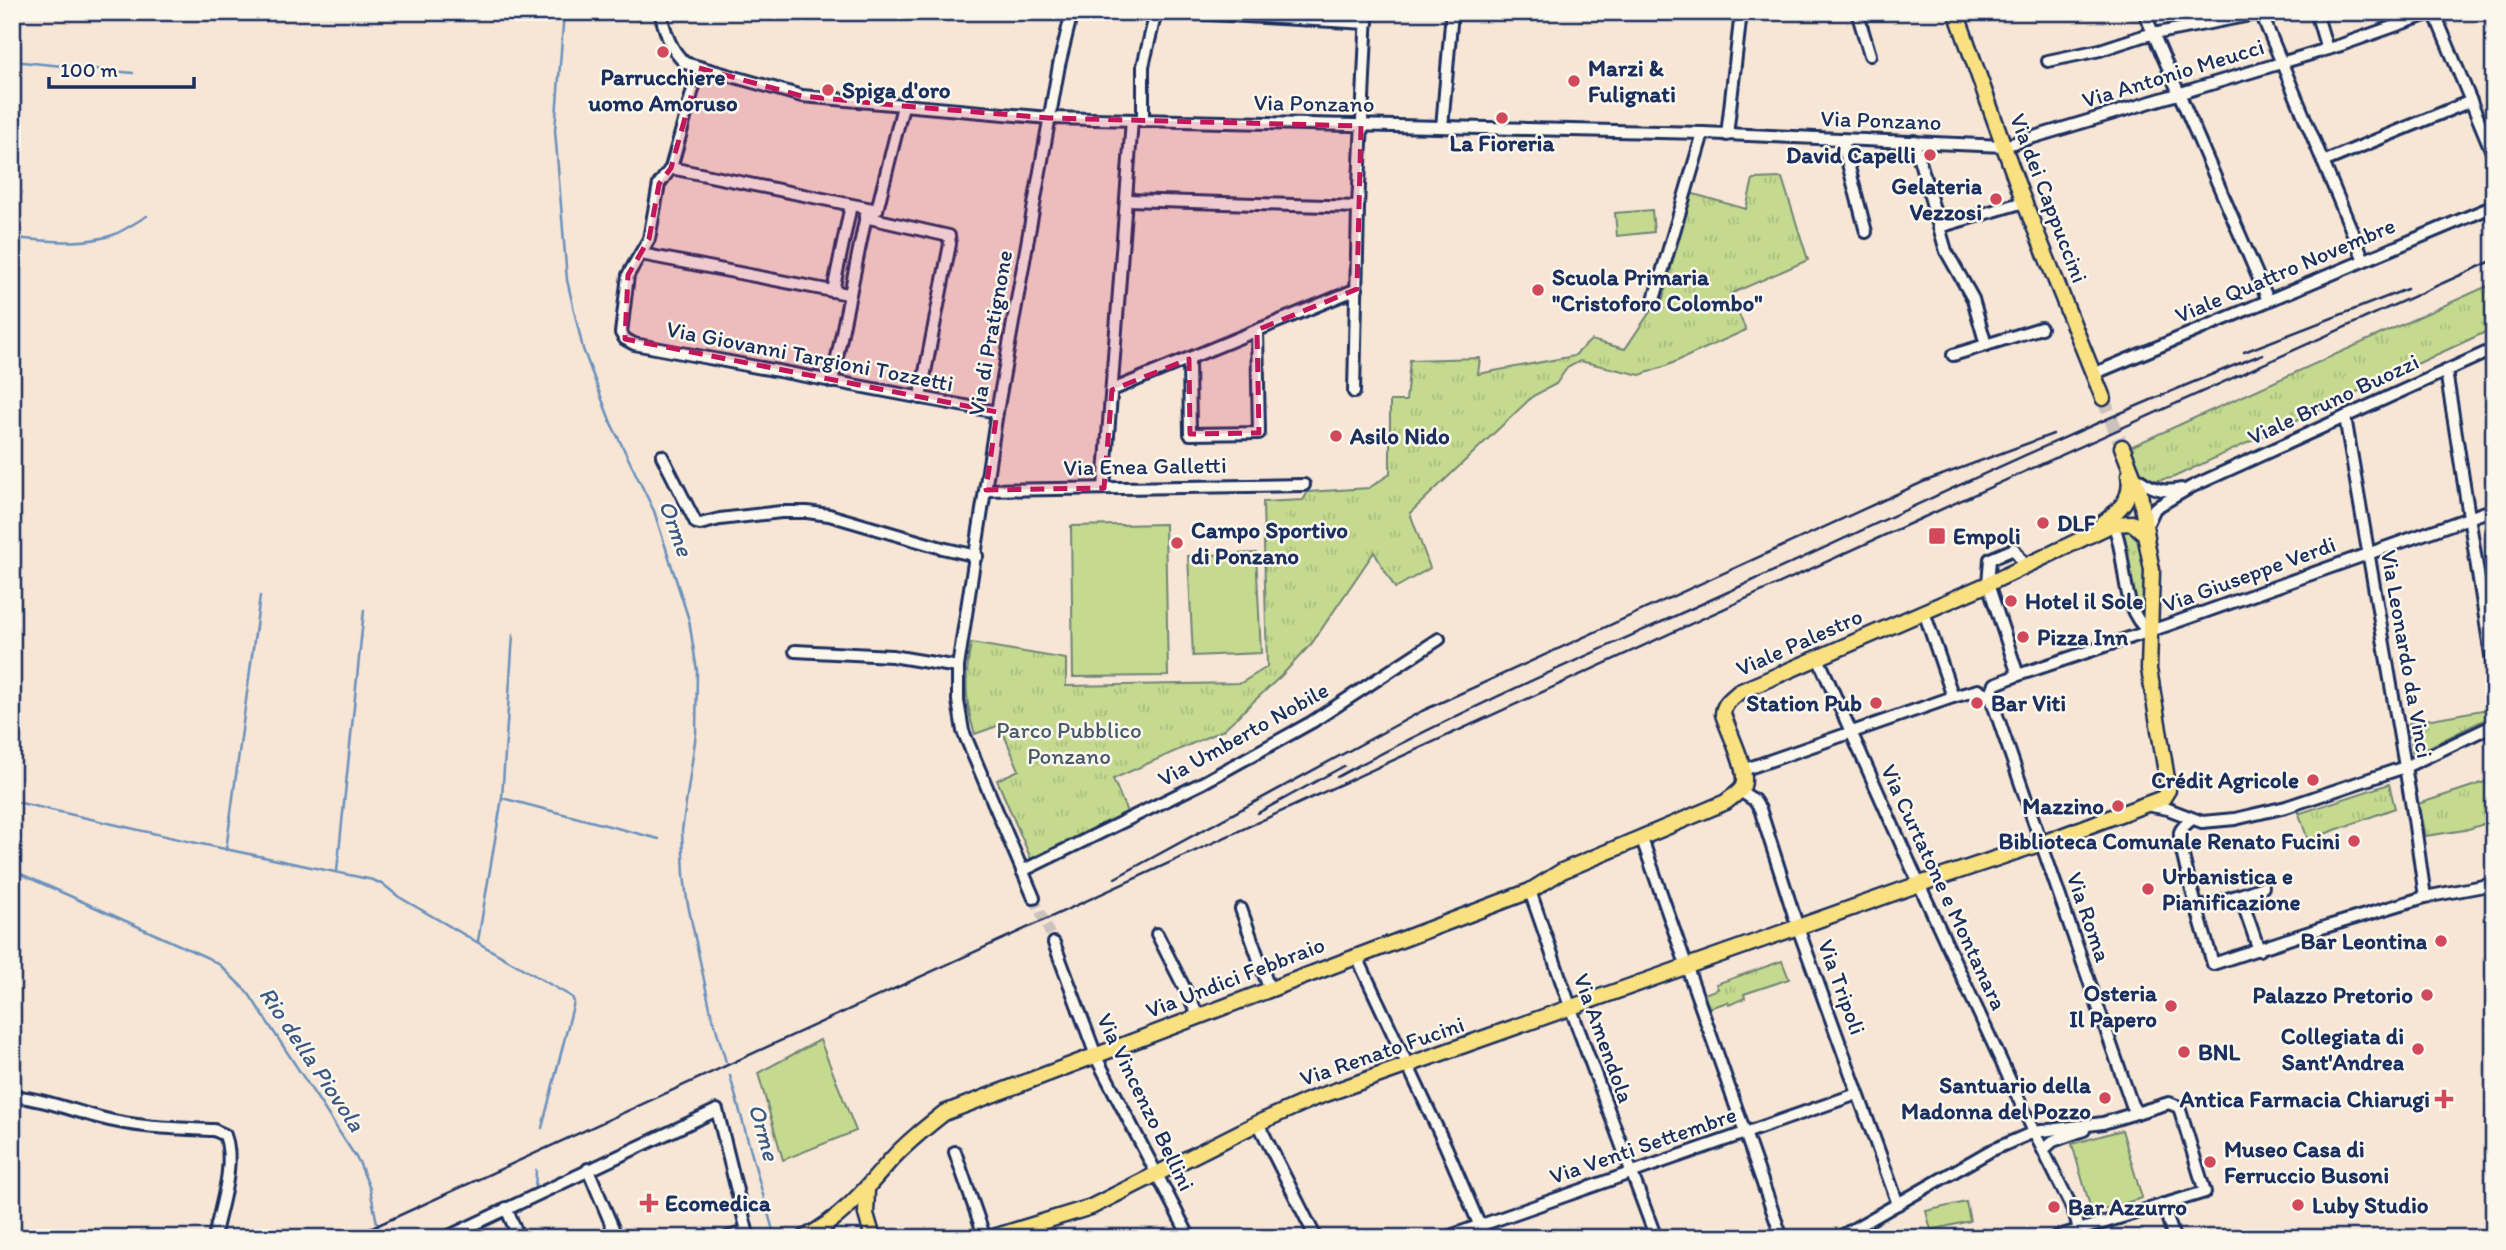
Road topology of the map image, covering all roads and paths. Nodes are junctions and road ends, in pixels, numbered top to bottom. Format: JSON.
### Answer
{"nodes":[{"id":1,"x":660,"y":12,"type":"edge"},
{"id":2,"x":1072,"y":12,"type":"edge"},
{"id":3,"x":1156,"y":12,"type":"edge"},
{"id":4,"x":1175,"y":12,"type":"edge"},
{"id":5,"x":1452,"y":12,"type":"edge"},
{"id":6,"x":1741,"y":12,"type":"edge"},
{"id":7,"x":1857,"y":12,"type":"edge"},
{"id":8,"x":1956,"y":12,"type":"edge"},
{"id":9,"x":2144,"y":12,"type":"edge"},
{"id":10,"x":2316,"y":12,"type":"edge"},
{"id":11,"x":2434,"y":12,"type":"edge"},
{"id":12,"x":2263,"y":13,"type":"edge"},
{"id":13,"x":1367,"y":18,"type":"edge"},
{"id":14,"x":2153,"y":35,"type":"junction"},
{"id":15,"x":2327,"y":49,"type":"junction"},
{"id":16,"x":1870,"y":55,"type":"dead end"},
{"id":17,"x":2048,"y":61,"type":"dead end"},
{"id":18,"x":2281,"y":62,"type":"junction"},
{"id":19,"x":699,"y":68,"type":"junction"},
{"id":20,"x":2178,"y":92,"type":"junction"},
{"id":21,"x":2471,"y":101,"type":"junction"},
{"id":22,"x":903,"y":106,"type":"junction"},
{"id":23,"x":1049,"y":118,"type":"junction"},
{"id":24,"x":1137,"y":120,"type":"junction"},
{"id":25,"x":1362,"y":125,"type":"junction"},
{"id":26,"x":1442,"y":127,"type":"junction"},
{"id":27,"x":1703,"y":133,"type":"junction"},
{"id":28,"x":1727,"y":135,"type":"junction"},
{"id":29,"x":1842,"y":141,"type":"junction"},
{"id":30,"x":1914,"y":141,"type":"junction"},
{"id":31,"x":2004,"y":146,"type":"junction"},
{"id":32,"x":2494,"y":156,"type":"edge"},
{"id":33,"x":2323,"y":162,"type":"junction"},
{"id":34,"x":671,"y":168,"type":"junction"},
{"id":35,"x":1127,"y":200,"type":"junction"},
{"id":36,"x":2024,"y":202,"type":"junction"},
{"id":37,"x":851,"y":205,"type":"junction"},
{"id":38,"x":1358,"y":206,"type":"junction"},
{"id":39,"x":2494,"y":206,"type":"edge"},
{"id":40,"x":870,"y":212,"type":"junction"},
{"id":41,"x":1939,"y":227,"type":"junction"},
{"id":42,"x":1866,"y":232,"type":"dead end"},
{"id":43,"x":641,"y":254,"type":"junction"},
{"id":44,"x":2364,"y":260,"type":"junction"},
{"id":45,"x":1357,"y":289,"type":"junction"},
{"id":46,"x":833,"y":291,"type":"junction"},
{"id":47,"x":848,"y":294,"type":"junction"},
{"id":48,"x":2269,"y":300,"type":"junction"},
{"id":49,"x":1653,"y":303,"type":"dead end"},
{"id":50,"x":2041,"y":328,"type":"dead end"},
{"id":51,"x":1256,"y":330,"type":"junction"},
{"id":52,"x":1986,"y":345,"type":"junction"},
{"id":53,"x":2494,"y":349,"type":"edge"},
{"id":54,"x":1953,"y":355,"type":"dead end"},
{"id":55,"x":1189,"y":359,"type":"junction"},
{"id":56,"x":2446,"y":371,"type":"junction"},
{"id":57,"x":2093,"y":374,"type":"junction"},
{"id":58,"x":832,"y":383,"type":"junction"},
{"id":59,"x":1112,"y":390,"type":"junction"},
{"id":60,"x":1354,"y":392,"type":"dead end"},
{"id":61,"x":920,"y":398,"type":"junction"},
{"id":62,"x":2103,"y":398,"type":"tunnel mouth"},
{"id":63,"x":997,"y":412,"type":"junction"},
{"id":64,"x":2345,"y":417,"type":"junction"},
{"id":65,"x":2122,"y":447,"type":"tunnel mouth"},
{"id":66,"x":662,"y":456,"type":"dead end"},
{"id":67,"x":2131,"y":470,"type":"junction"},
{"id":68,"x":1304,"y":485,"type":"dead end"},
{"id":69,"x":2191,"y":487,"type":"junction"},
{"id":70,"x":1104,"y":488,"type":"junction"},
{"id":71,"x":986,"y":489,"type":"junction"},
{"id":72,"x":2494,"y":509,"type":"edge"},
{"id":73,"x":2469,"y":518,"type":"junction"},
{"id":74,"x":2113,"y":524,"type":"junction"},
{"id":75,"x":2091,"y":533,"type":"junction"},
{"id":76,"x":2147,"y":535,"type":"junction"},
{"id":77,"x":2369,"y":553,"type":"junction"},
{"id":78,"x":977,"y":555,"type":"junction"},
{"id":79,"x":2025,"y":566,"type":"junction"},
{"id":80,"x":1987,"y":584,"type":"junction"},
{"id":81,"x":1924,"y":612,"type":"junction"},
{"id":82,"x":2149,"y":631,"type":"junction"},
{"id":83,"x":1439,"y":639,"type":"dead end"},
{"id":84,"x":794,"y":651,"type":"dead end"},
{"id":85,"x":1818,"y":658,"type":"junction"},
{"id":86,"x":958,"y":667,"type":"junction"},
{"id":87,"x":2494,"y":674,"type":"edge"},
{"id":88,"x":2018,"y":675,"type":"junction"},
{"id":89,"x":1990,"y":695,"type":"junction"},
{"id":90,"x":1953,"y":697,"type":"junction"},
{"id":91,"x":2494,"y":725,"type":"edge"},
{"id":92,"x":1851,"y":731,"type":"junction"},
{"id":93,"x":2405,"y":767,"type":"junction"},
{"id":94,"x":1743,"y":770,"type":"junction"},
{"id":95,"x":2168,"y":790,"type":"junction"},
{"id":96,"x":1740,"y":791,"type":"junction"},
{"id":97,"x":2147,"y":805,"type":"junction"},
{"id":98,"x":2186,"y":817,"type":"junction"},
{"id":99,"x":1642,"y":839,"type":"junction"},
{"id":100,"x":2040,"y":844,"type":"junction"},
{"id":101,"x":1022,"y":871,"type":"junction"},
{"id":102,"x":1919,"y":884,"type":"junction"},
{"id":103,"x":2494,"y":884,"type":"edge"},
{"id":104,"x":2263,"y":887,"type":"dead end"},
{"id":105,"x":1530,"y":891,"type":"junction"},
{"id":106,"x":2240,"y":895,"type":"junction"},
{"id":107,"x":2425,"y":897,"type":"junction"},
{"id":108,"x":1034,"y":898,"type":"tunnel mouth"},
{"id":109,"x":2198,"y":908,"type":"junction"},
{"id":110,"x":1241,"y":909,"type":"dead end"},
{"id":111,"x":1798,"y":928,"type":"junction"},
{"id":112,"x":1157,"y":934,"type":"dead end"},
{"id":113,"x":1054,"y":943,"type":"tunnel mouth"},
{"id":114,"x":2259,"y":950,"type":"junction"},
{"id":115,"x":1356,"y":955,"type":"junction"},
{"id":116,"x":1688,"y":967,"type":"junction"},
{"id":117,"x":1269,"y":988,"type":"junction"},
{"id":118,"x":1571,"y":1009,"type":"junction"},
{"id":119,"x":1198,"y":1015,"type":"junction"},
{"id":120,"x":1095,"y":1055,"type":"junction"},
{"id":121,"x":1406,"y":1067,"type":"junction"},
{"id":122,"x":1857,"y":1094,"type":"junction"},
{"id":123,"x":12,"y":1096,"type":"edge"},
{"id":124,"x":2137,"y":1113,"type":"junction"},
{"id":125,"x":1258,"y":1123,"type":"junction"},
{"id":126,"x":2103,"y":1124,"type":"junction"},
{"id":127,"x":1743,"y":1132,"type":"junction"},
{"id":128,"x":2034,"y":1132,"type":"junction"},
{"id":129,"x":2043,"y":1149,"type":"junction"},
{"id":130,"x":956,"y":1152,"type":"dead end"},
{"id":131,"x":588,"y":1169,"type":"junction"},
{"id":132,"x":1630,"y":1172,"type":"junction"},
{"id":133,"x":1156,"y":1173,"type":"junction"},
{"id":134,"x":867,"y":1190,"type":"junction"},
{"id":135,"x":1898,"y":1204,"type":"junction"},
{"id":136,"x":2164,"y":1204,"type":"junction"},
{"id":137,"x":506,"y":1208,"type":"junction"},
{"id":138,"x":1479,"y":1225,"type":"junction"},
{"id":139,"x":2080,"y":1230,"type":"junction"},
{"id":140,"x":1189,"y":1237,"type":"edge"},
{"id":141,"x":214,"y":1238,"type":"edge"},
{"id":142,"x":445,"y":1238,"type":"edge"},
{"id":143,"x":519,"y":1238,"type":"edge"},
{"id":144,"x":617,"y":1238,"type":"edge"},
{"id":145,"x":726,"y":1238,"type":"edge"},
{"id":146,"x":804,"y":1238,"type":"edge"},
{"id":147,"x":873,"y":1238,"type":"edge"},
{"id":148,"x":988,"y":1238,"type":"edge"},
{"id":149,"x":1315,"y":1238,"type":"edge"},
{"id":150,"x":1444,"y":1238,"type":"edge"},
{"id":151,"x":1485,"y":1238,"type":"edge"},
{"id":152,"x":1656,"y":1238,"type":"edge"},
{"id":153,"x":1782,"y":1238,"type":"edge"},
{"id":154,"x":1838,"y":1238,"type":"edge"},
{"id":155,"x":2054,"y":1238,"type":"edge"},
{"id":156,"x":2174,"y":1238,"type":"edge"}],
"edges":[{"from":1,"to":19,"type":"street","name":"Via Ponzano"},
{"from":2,"to":23,"type":"street","name":"Via di Pratignone"},
{"from":3,"to":24,"type":"street"},
{"from":4,"to":13,"type":"street"},
{"from":5,"to":26,"type":"street"},
{"from":6,"to":28,"type":"street"},
{"from":7,"to":16,"type":"street"},
{"from":8,"to":31,"type":"main road","name":"Via dei Cappuccini"},
{"from":9,"to":14,"type":"street"},
{"from":10,"to":15,"type":"street"},
{"from":11,"to":15,"type":"street","name":"Via Antonio Meucci"},
{"from":11,"to":21,"type":"street"},
{"from":12,"to":14,"type":"street"},
{"from":12,"to":18,"type":"street"},
{"from":13,"to":25,"type":"street"},
{"from":14,"to":17,"type":"street"},
{"from":14,"to":20,"type":"street"},
{"from":15,"to":18,"type":"street","name":"Via Antonio Meucci"},
{"from":18,"to":20,"type":"street","name":"Via Antonio Meucci"},
{"from":18,"to":33,"type":"street"},
{"from":19,"to":22,"type":"street","name":"Via Ponzano"},
{"from":19,"to":34,"type":"street"},
{"from":20,"to":31,"type":"street","name":"Via Antonio Meucci"},
{"from":20,"to":48,"type":"street"},
{"from":21,"to":32,"type":"street"},
{"from":21,"to":33,"type":"street"},
{"from":22,"to":23,"type":"street","name":"Via Ponzano"},
{"from":22,"to":40,"type":"street"},
{"from":23,"to":24,"type":"street","name":"Via Ponzano"},
{"from":23,"to":63,"type":"street","name":"Via di Pratignone"},
{"from":24,"to":25,"type":"street","name":"Via Ponzano"},
{"from":24,"to":35,"type":"street"},
{"from":25,"to":26,"type":"street","name":"Via Ponzano"},
{"from":25,"to":38,"type":"street"},
{"from":26,"to":27,"type":"street","name":"Via Ponzano"},
{"from":27,"to":28,"type":"street","name":"Via Ponzano"},
{"from":27,"to":49,"type":"street"},
{"from":28,"to":29,"type":"street","name":"Via Ponzano"},
{"from":29,"to":30,"type":"street","name":"Via Ponzano"},
{"from":29,"to":42,"type":"street","name":"Via Ponzano"},
{"from":30,"to":31,"type":"street","name":"Via Ponzano"},
{"from":30,"to":41,"type":"street"},
{"from":31,"to":36,"type":"main road","name":"Via dei Cappuccini"},
{"from":33,"to":44,"type":"street"},
{"from":34,"to":37,"type":"street"},
{"from":34,"to":43,"type":"street"},
{"from":35,"to":38,"type":"street"},
{"from":35,"to":59,"type":"street"},
{"from":36,"to":41,"type":"street"},
{"from":36,"to":57,"type":"main road","name":"Via dei Cappuccini"},
{"from":37,"to":40,"type":"street"},
{"from":37,"to":46,"type":"street"},
{"from":38,"to":45,"type":"street"},
{"from":39,"to":44,"type":"street","name":"Viale Quattro Novembre"},
{"from":40,"to":47,"type":"street"},
{"from":40,"to":61,"type":"street"},
{"from":41,"to":52,"type":"street"},
{"from":43,"to":46,"type":"street"},
{"from":43,"to":58,"type":"street","name":"Via Giovanni Targioni Tozzetti"},
{"from":44,"to":48,"type":"street","name":"Viale Quattro Novembre"},
{"from":45,"to":51,"type":"street"},
{"from":45,"to":60,"type":"street"},
{"from":46,"to":47,"type":"street"},
{"from":47,"to":58,"type":"street"},
{"from":48,"to":57,"type":"street","name":"Viale Quattro Novembre"},
{"from":50,"to":52,"type":"street"},
{"from":51,"to":55,"type":"street"},
{"from":51,"to":55,"type":"street"},
{"from":52,"to":54,"type":"street"},
{"from":53,"to":56,"type":"street","name":"Viale Bruno Buozzi"},
{"from":55,"to":59,"type":"street"},
{"from":56,"to":64,"type":"street","name":"Viale Bruno Buozzi"},
{"from":56,"to":73,"type":"street"},
{"from":57,"to":62,"type":"main road","name":"Via dei Cappuccini"},
{"from":58,"to":61,"type":"street","name":"Via Giovanni Targioni Tozzetti"},
{"from":59,"to":70,"type":"street"},
{"from":61,"to":63,"type":"street","name":"Via Giovanni Targioni Tozzetti"},
{"from":63,"to":71,"type":"street","name":"Via di Pratignone"},
{"from":64,"to":69,"type":"street","name":"Viale Bruno Buozzi"},
{"from":64,"to":77,"type":"street","name":"Via Leonardo da Vinci"},
{"from":65,"to":67,"type":"main road"},
{"from":66,"to":78,"type":"street"},
{"from":67,"to":69,"type":"street","name":"Viale Bruno Buozzi"},
{"from":67,"to":75,"type":"main road"},
{"from":67,"to":76,"type":"main road"},
{"from":68,"to":70,"type":"street","name":"Via Enea Galletti"},
{"from":69,"to":76,"type":"street","name":"Viale Bruno Buozzi"},
{"from":70,"to":71,"type":"street","name":"Via Enea Galletti"},
{"from":71,"to":78,"type":"street","name":"Via di Pratignone"},
{"from":72,"to":73,"type":"street","name":"Via Giuseppe Verdi"},
{"from":73,"to":77,"type":"street","name":"Via Giuseppe Verdi"},
{"from":73,"to":87,"type":"street"},
{"from":74,"to":75,"type":"main road"},
{"from":74,"to":76,"type":"main road"},
{"from":74,"to":82,"type":"street"},
{"from":75,"to":79,"type":"main road","name":"Viale Palestro"},
{"from":76,"to":82,"type":"main road"},
{"from":77,"to":82,"type":"street","name":"Via Giuseppe Verdi"},
{"from":77,"to":93,"type":"street","name":"Via Leonardo da Vinci"},
{"from":78,"to":86,"type":"street","name":"Via di Pratignone"},
{"from":79,"to":80,"type":"main road","name":"Viale Palestro"},
{"from":79,"to":80,"type":"street"},
{"from":80,"to":81,"type":"main road","name":"Viale Palestro"},
{"from":80,"to":88,"type":"street"},
{"from":81,"to":85,"type":"main road","name":"Viale Palestro"},
{"from":81,"to":90,"type":"street"},
{"from":82,"to":88,"type":"street","name":"Via Giuseppe Verdi"},
{"from":82,"to":95,"type":"main road"},
{"from":83,"to":101,"type":"street","name":"Via Umberto Nobile"},
{"from":84,"to":86,"type":"street"},
{"from":85,"to":92,"type":"street","name":"Via Curtatone e Montanara"},
{"from":85,"to":94,"type":"main road","name":"Viale Palestro"},
{"from":86,"to":101,"type":"street","name":"Via di Pratignone"},
{"from":88,"to":89,"type":"street","name":"Via Giuseppe Verdi"},
{"from":89,"to":90,"type":"street"},
{"from":89,"to":100,"type":"street","name":"Via Roma"},
{"from":90,"to":92,"type":"street"},
{"from":91,"to":93,"type":"street"},
{"from":92,"to":94,"type":"street"},
{"from":92,"to":102,"type":"street","name":"Via Curtatone e Montanara"},
{"from":93,"to":98,"type":"street"},
{"from":93,"to":107,"type":"street","name":"Via Leonardo da Vinci"},
{"from":94,"to":96,"type":"main road","name":"Viale Palestro"},
{"from":95,"to":97,"type":"main road","name":"Via Renato Fucini"},
{"from":95,"to":98,"type":"street"},
{"from":96,"to":99,"type":"main road"},
{"from":96,"to":111,"type":"street","name":"Via Tripoli"},
{"from":97,"to":98,"type":"street"},
{"from":97,"to":100,"type":"main road","name":"Via Renato Fucini"},
{"from":98,"to":109,"type":"street"},
{"from":99,"to":105,"type":"main road","name":"Via Undici Febbraio"},
{"from":99,"to":116,"type":"street"},
{"from":100,"to":102,"type":"main road","name":"Via Renato Fucini"},
{"from":100,"to":124,"type":"street","name":"Via Roma"},
{"from":101,"to":108,"type":"street","name":"Via di Pratignone"},
{"from":102,"to":111,"type":"main road","name":"Via Renato Fucini"},
{"from":102,"to":128,"type":"street","name":"Via Curtatone e Montanara"},
{"from":103,"to":107,"type":"street"},
{"from":104,"to":106,"type":"street"},
{"from":105,"to":115,"type":"main road","name":"Via Undici Febbraio"},
{"from":105,"to":118,"type":"street","name":"Via Amendola"},
{"from":106,"to":109,"type":"street"},
{"from":106,"to":114,"type":"street"},
{"from":107,"to":114,"type":"street"},
{"from":109,"to":114,"type":"street"},
{"from":110,"to":117,"type":"street"},
{"from":111,"to":116,"type":"main road","name":"Via Renato Fucini"},
{"from":111,"to":122,"type":"street","name":"Via Tripoli"},
{"from":112,"to":119,"type":"street"},
{"from":113,"to":120,"type":"street","name":"Via Vincenzo Bellini"},
{"from":115,"to":117,"type":"main road","name":"Via Undici Febbraio"},
{"from":115,"to":121,"type":"street"},
{"from":116,"to":118,"type":"main road","name":"Via Renato Fucini"},
{"from":116,"to":127,"type":"street"},
{"from":117,"to":119,"type":"main road","name":"Via Undici Febbraio"},
{"from":118,"to":121,"type":"main road","name":"Via Renato Fucini"},
{"from":118,"to":132,"type":"street","name":"Via Amendola"},
{"from":119,"to":120,"type":"main road","name":"Via Undici Febbraio"},
{"from":120,"to":133,"type":"street","name":"Via Vincenzo Bellini"},
{"from":120,"to":134,"type":"main road","name":"Via Undici Febbraio"},
{"from":121,"to":125,"type":"main road","name":"Via Renato Fucini"},
{"from":121,"to":138,"type":"street"},
{"from":122,"to":127,"type":"street","name":"Via Venti Settembre"},
{"from":122,"to":135,"type":"street","name":"Via Tripoli"},
{"from":123,"to":141,"type":"street"},
{"from":124,"to":126,"type":"street"},
{"from":124,"to":136,"type":"street"},
{"from":125,"to":133,"type":"main road","name":"Via Renato Fucini"},
{"from":125,"to":149,"type":"street"},
{"from":126,"to":128,"type":"street"},
{"from":126,"to":129,"type":"street"},
{"from":127,"to":132,"type":"street","name":"Via Venti Settembre"},
{"from":127,"to":153,"type":"street"},
{"from":128,"to":129,"type":"street","name":"Via Curtatone e Montanara"},
{"from":128,"to":135,"type":"street"},
{"from":129,"to":139,"type":"street","name":"Via Curtatone e Montanara"},
{"from":130,"to":148,"type":"street"},
{"from":131,"to":137,"type":"street"},
{"from":131,"to":144,"type":"street"},
{"from":131,"to":145,"type":"street"},
{"from":132,"to":138,"type":"street","name":"Via Venti Settembre"},
{"from":132,"to":152,"type":"street","name":"Via Amendola"},
{"from":133,"to":140,"type":"street","name":"Via Vincenzo Bellini"},
{"from":133,"to":148,"type":"main road","name":"Via Renato Fucini"},
{"from":134,"to":146,"type":"main road","name":"Via Undici Febbraio"},
{"from":134,"to":147,"type":"main road"},
{"from":135,"to":154,"type":"street"},
{"from":136,"to":139,"type":"street"},
{"from":136,"to":156,"type":"street"},
{"from":137,"to":142,"type":"street"},
{"from":137,"to":143,"type":"street"},
{"from":138,"to":150,"type":"street","name":"Via Venti Settembre"},
{"from":138,"to":151,"type":"street"},
{"from":139,"to":155,"type":"street"}]}
